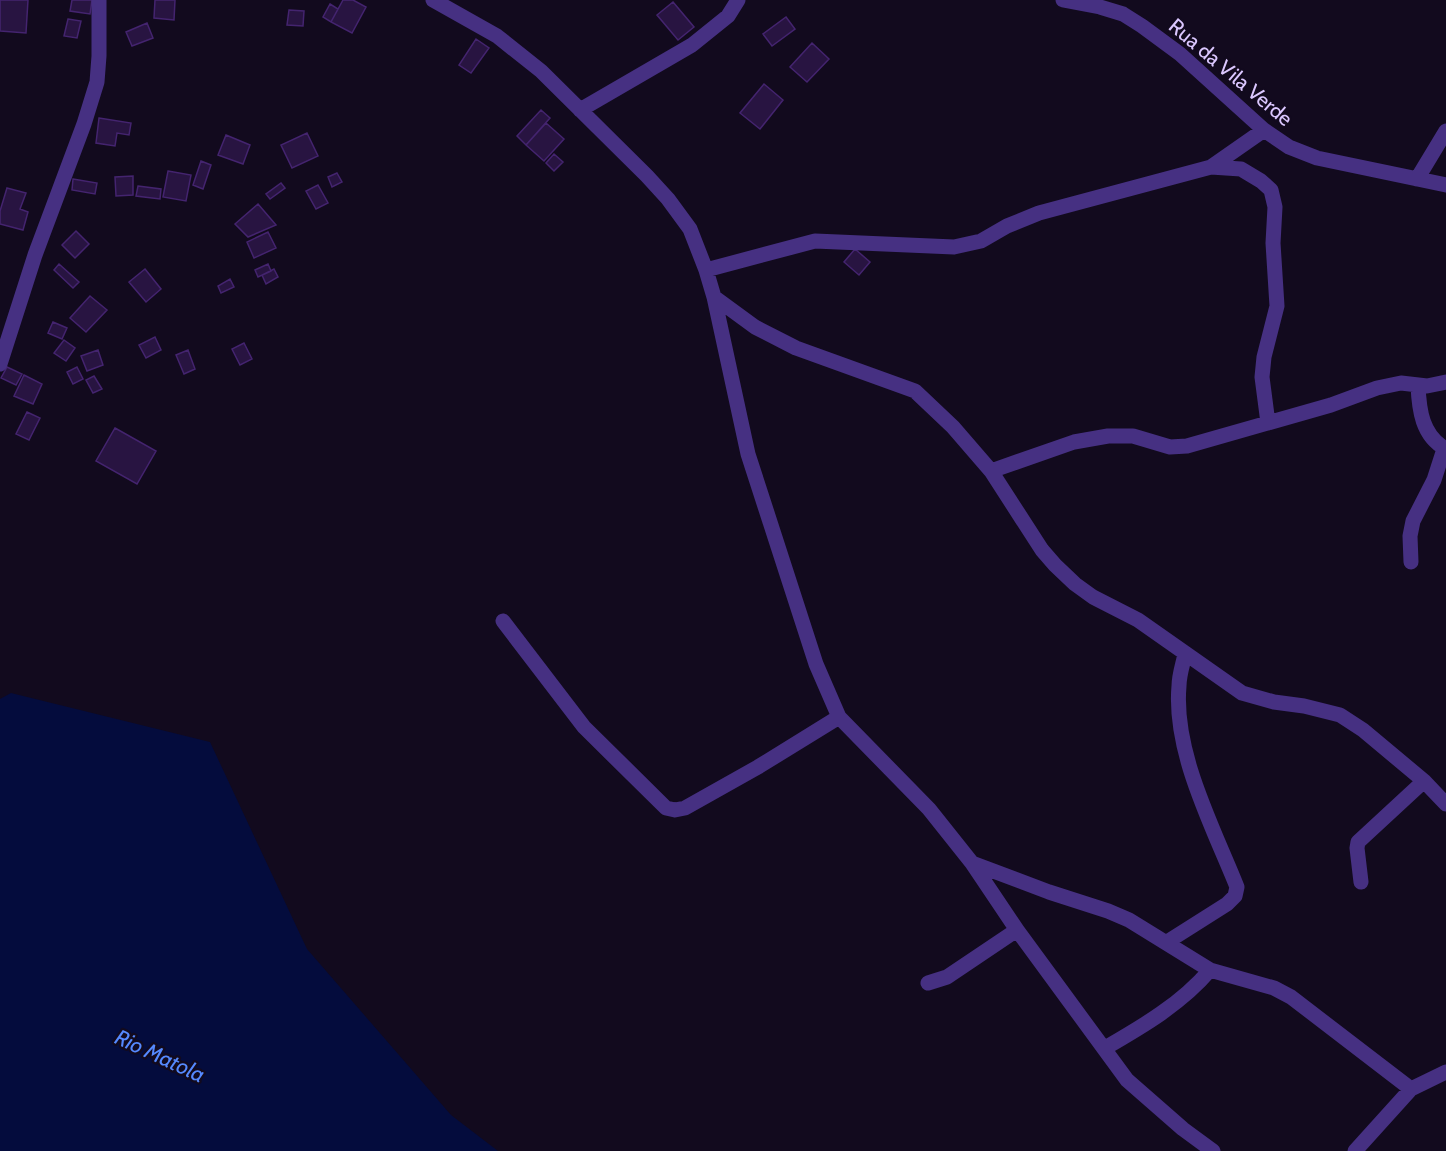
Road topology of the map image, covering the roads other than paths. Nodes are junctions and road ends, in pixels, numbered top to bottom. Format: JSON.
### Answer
{"nodes":[{"id":1,"x":99,"y":0,"type":"edge"},
{"id":2,"x":433,"y":0,"type":"edge"},
{"id":3,"x":738,"y":0,"type":"edge"},
{"id":4,"x":1063,"y":0,"type":"edge"},
{"id":5,"x":1103,"y":3,"type":"edge"},
{"id":6,"x":580,"y":110,"type":"junction"},
{"id":7,"x":1264,"y":130,"type":"junction"},
{"id":8,"x":1446,"y":131,"type":"edge"},
{"id":9,"x":1212,"y":167,"type":"junction"},
{"id":10,"x":1417,"y":179,"type":"junction"},
{"id":11,"x":1446,"y":184,"type":"edge"},
{"id":12,"x":706,"y":270,"type":"junction"},
{"id":13,"x":714,"y":297,"type":"junction"},
{"id":14,"x":0,"y":364,"type":"edge"},
{"id":15,"x":1446,"y":382,"type":"edge"},
{"id":16,"x":1418,"y":385,"type":"junction"},
{"id":17,"x":1268,"y":423,"type":"junction"},
{"id":18,"x":1445,"y":449,"type":"edge"},
{"id":19,"x":991,"y":471,"type":"junction"},
{"id":20,"x":1411,"y":562,"type":"dead end"},
{"id":21,"x":503,"y":621,"type":"dead end"},
{"id":22,"x":1185,"y":654,"type":"junction"},
{"id":23,"x":839,"y":717,"type":"junction"},
{"id":24,"x":1425,"y":781,"type":"junction"},
{"id":25,"x":1446,"y":804,"type":"edge"},
{"id":26,"x":972,"y":863,"type":"junction"},
{"id":27,"x":1361,"y":882,"type":"dead end"},
{"id":28,"x":1017,"y":930,"type":"junction"},
{"id":29,"x":1167,"y":942,"type":"junction"},
{"id":30,"x":1210,"y":969,"type":"junction"},
{"id":31,"x":928,"y":983,"type":"dead end"},
{"id":32,"x":1105,"y":1048,"type":"junction"},
{"id":33,"x":1446,"y":1072,"type":"edge"},
{"id":34,"x":1411,"y":1089,"type":"junction"},
{"id":35,"x":1213,"y":1151,"type":"edge"},
{"id":36,"x":1355,"y":1151,"type":"edge"}],
"edges":[{"from":1,"to":14,"type":"street"},
{"from":2,"to":6,"type":"street"},
{"from":3,"to":6,"type":"street"},
{"from":4,"to":5,"type":"street","name":"Rua da Vila Verde"},
{"from":5,"to":7,"type":"street","name":"Rua da Vila Verde"},
{"from":6,"to":12,"type":"street"},
{"from":7,"to":9,"type":"street"},
{"from":7,"to":10,"type":"street","name":"Rua da Vila Verde"},
{"from":8,"to":10,"type":"street"},
{"from":9,"to":12,"type":"street"},
{"from":9,"to":17,"type":"street"},
{"from":10,"to":11,"type":"street","name":"Rua da Vila Verde"},
{"from":12,"to":13,"type":"street"},
{"from":13,"to":19,"type":"street"},
{"from":13,"to":23,"type":"street"},
{"from":15,"to":16,"type":"street"},
{"from":16,"to":17,"type":"street"},
{"from":16,"to":18,"type":"street"},
{"from":17,"to":19,"type":"street"},
{"from":18,"to":20,"type":"street"},
{"from":19,"to":22,"type":"street"},
{"from":21,"to":23,"type":"street"},
{"from":22,"to":24,"type":"street"},
{"from":22,"to":29,"type":"street"},
{"from":23,"to":26,"type":"street"},
{"from":24,"to":25,"type":"street"},
{"from":24,"to":27,"type":"street"},
{"from":26,"to":28,"type":"street"},
{"from":26,"to":29,"type":"street"},
{"from":28,"to":31,"type":"street"},
{"from":28,"to":32,"type":"street"},
{"from":29,"to":30,"type":"street"},
{"from":30,"to":32,"type":"street"},
{"from":30,"to":34,"type":"street"},
{"from":32,"to":35,"type":"street"},
{"from":33,"to":34,"type":"street"},
{"from":34,"to":36,"type":"street"}]}
